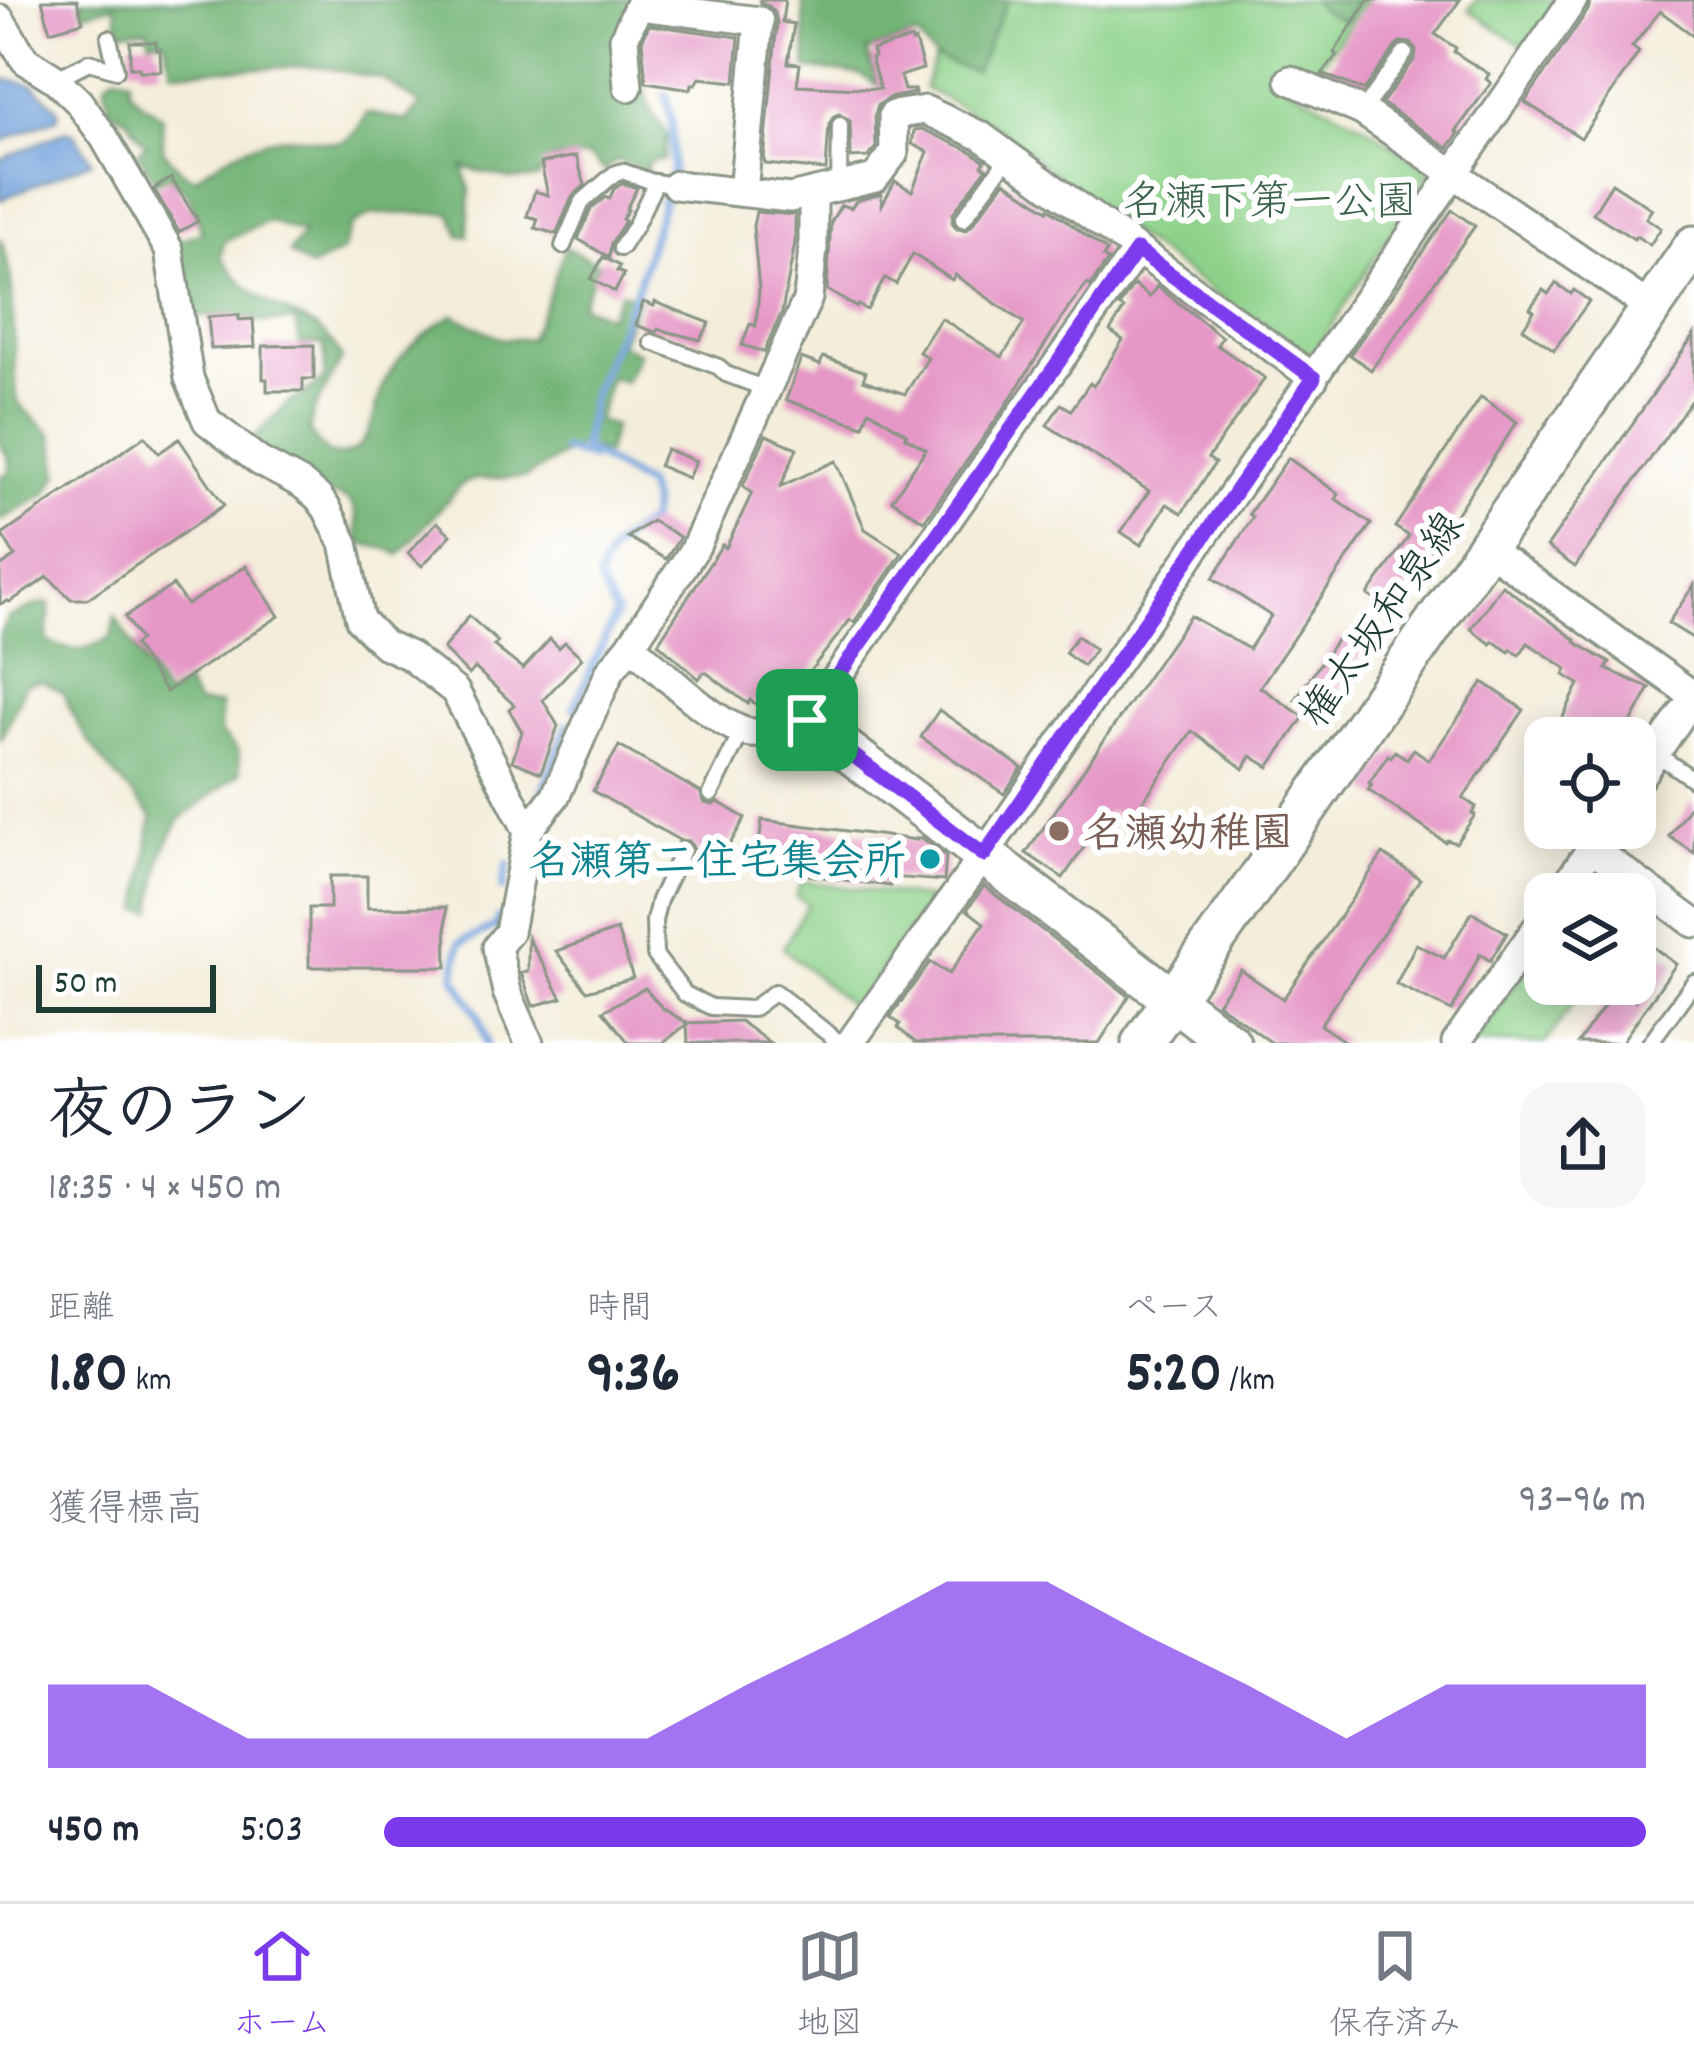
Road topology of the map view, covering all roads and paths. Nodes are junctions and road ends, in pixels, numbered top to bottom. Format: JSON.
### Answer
{"nodes":[{"id":1,"x":1573,"y":0,"type":"edge"},
{"id":2,"x":640,"y":3,"type":"edge"},
{"id":3,"x":0,"y":19,"type":"edge"},
{"id":4,"x":109,"y":38,"type":"dead end"},
{"id":5,"x":1405,"y":53,"type":"dead end"},
{"id":6,"x":55,"y":79,"type":"junction"},
{"id":7,"x":1290,"y":80,"type":"dead end"},
{"id":8,"x":628,"y":87,"type":"dead end"},
{"id":9,"x":1362,"y":111,"type":"junction"},
{"id":10,"x":840,"y":125,"type":"dead end"},
{"id":11,"x":1009,"y":156,"type":"junction"},
{"id":12,"x":1455,"y":172,"type":"junction"},
{"id":13,"x":666,"y":184,"type":"junction"},
{"id":14,"x":826,"y":191,"type":"junction"},
{"id":15,"x":742,"y":192,"type":"junction"},
{"id":16,"x":963,"y":219,"type":"dead end"},
{"id":17,"x":563,"y":245,"type":"dead end"},
{"id":18,"x":1694,"y":246,"type":"edge"},
{"id":19,"x":621,"y":248,"type":"dead end"},
{"id":20,"x":1137,"y":250,"type":"junction"},
{"id":21,"x":1651,"y":308,"type":"junction"},
{"id":22,"x":652,"y":342,"type":"dead end"},
{"id":23,"x":1314,"y":378,"type":"junction"},
{"id":24,"x":766,"y":389,"type":"junction"},
{"id":25,"x":1486,"y":548,"type":"junction"},
{"id":26,"x":631,"y":645,"type":"junction"},
{"id":27,"x":1694,"y":696,"type":"edge"},
{"id":28,"x":807,"y":720,"type":"junction"},
{"id":29,"x":742,"y":730,"type":"junction"},
{"id":30,"x":1656,"y":752,"type":"edge"},
{"id":31,"x":1656,"y":754,"type":"edge"},
{"id":32,"x":1694,"y":780,"type":"edge"},
{"id":33,"x":711,"y":794,"type":"dead end"},
{"id":34,"x":528,"y":830,"type":"junction"},
{"id":35,"x":1611,"y":849,"type":"edge"},
{"id":36,"x":683,"y":850,"type":"dead end"},
{"id":37,"x":984,"y":855,"type":"junction"},
{"id":38,"x":1694,"y":923,"type":"edge"},
{"id":39,"x":1524,"y":946,"type":"edge"},
{"id":40,"x":1694,"y":982,"type":"edge"},
{"id":41,"x":1173,"y":998,"type":"junction"},
{"id":42,"x":529,"y":1043,"type":"edge"},
{"id":43,"x":840,"y":1043,"type":"edge"},
{"id":44,"x":850,"y":1043,"type":"edge"},
{"id":45,"x":1142,"y":1043,"type":"edge"},
{"id":46,"x":1230,"y":1043,"type":"edge"},
{"id":47,"x":1456,"y":1043,"type":"edge"},
{"id":48,"x":1650,"y":1043,"type":"edge"}],
"edges":[{"from":1,"to":12,"type":"street"},
{"from":2,"to":8,"type":"street"},
{"from":2,"to":15,"type":"street"},
{"from":3,"to":6,"type":"street"},
{"from":4,"to":6,"type":"lane"},
{"from":5,"to":9,"type":"lane"},
{"from":6,"to":34,"type":"street"},
{"from":7,"to":9,"type":"street"},
{"from":9,"to":12,"type":"street"},
{"from":10,"to":14,"type":"lane"},
{"from":11,"to":14,"type":"street"},
{"from":11,"to":16,"type":"lane"},
{"from":11,"to":20,"type":"street"},
{"from":12,"to":21,"type":"street"},
{"from":12,"to":23,"type":"street"},
{"from":13,"to":15,"type":"street"},
{"from":13,"to":17,"type":"lane"},
{"from":13,"to":19,"type":"lane"},
{"from":14,"to":15,"type":"street"},
{"from":14,"to":24,"type":"street"},
{"from":18,"to":21,"type":"street","name":"権太坂和泉線"},
{"from":20,"to":23,"type":"street"},
{"from":20,"to":28,"type":"street"},
{"from":21,"to":25,"type":"street","name":"権太坂和泉線"},
{"from":22,"to":24,"type":"lane"},
{"from":23,"to":37,"type":"street"},
{"from":24,"to":26,"type":"street"},
{"from":25,"to":27,"type":"street"},
{"from":25,"to":41,"type":"street","name":"権太坂和泉線"},
{"from":26,"to":29,"type":"street"},
{"from":26,"to":34,"type":"street"},
{"from":27,"to":30,"type":"street"},
{"from":28,"to":29,"type":"street"},
{"from":28,"to":37,"type":"street"},
{"from":29,"to":33,"type":"lane"},
{"from":31,"to":32,"type":"lane"},
{"from":34,"to":42,"type":"street"},
{"from":35,"to":38,"type":"street"},
{"from":36,"to":43,"type":"lane"},
{"from":37,"to":41,"type":"street"},
{"from":37,"to":44,"type":"street"},
{"from":39,"to":47,"type":"street"},
{"from":40,"to":48,"type":"lane"},
{"from":41,"to":45,"type":"street","name":"権太坂和泉線"},
{"from":41,"to":46,"type":"street"}]}
